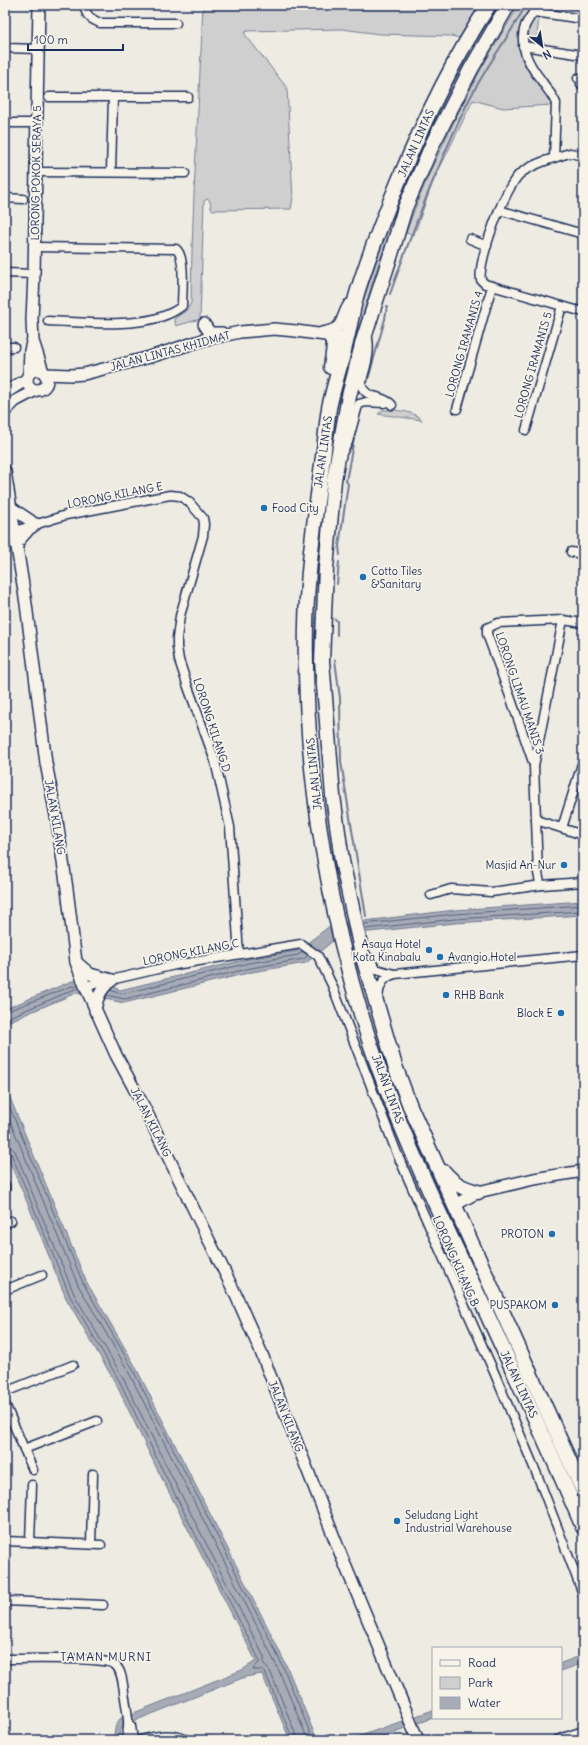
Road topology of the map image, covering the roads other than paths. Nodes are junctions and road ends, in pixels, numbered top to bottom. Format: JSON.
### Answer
{"nodes":[{"id":1,"x":39,"y":5,"type":"edge"},
{"id":2,"x":85,"y":5,"type":"edge"},
{"id":3,"x":489,"y":5,"type":"edge"},
{"id":4,"x":508,"y":5,"type":"edge"},
{"id":5,"x":536,"y":8,"type":"edge"},
{"id":6,"x":583,"y":19,"type":"edge"},
{"id":7,"x":176,"y":24,"type":"dead end"},
{"id":8,"x":523,"y":46,"type":"junction"},
{"id":9,"x":5,"y":48,"type":"edge"},
{"id":10,"x":38,"y":49,"type":"junction"},
{"id":11,"x":583,"y":55,"type":"edge"},
{"id":12,"x":49,"y":97,"type":"dead end"},
{"id":13,"x":113,"y":97,"type":"junction"},
{"id":14,"x":188,"y":97,"type":"dead end"},
{"id":15,"x":5,"y":123,"type":"edge"},
{"id":16,"x":36,"y":123,"type":"junction"},
{"id":17,"x":583,"y":156,"type":"edge"},
{"id":18,"x":554,"y":158,"type":"junction"},
{"id":19,"x":36,"y":172,"type":"junction"},
{"id":20,"x":111,"y":172,"type":"junction"},
{"id":21,"x":184,"y":173,"type":"dead end"},
{"id":22,"x":5,"y":198,"type":"edge"},
{"id":23,"x":22,"y":199,"type":"dead end"},
{"id":24,"x":405,"y":208,"type":"junction"},
{"id":25,"x":499,"y":210,"type":"junction"},
{"id":26,"x":583,"y":234,"type":"edge"},
{"id":27,"x":470,"y":239,"type":"dead end"},
{"id":28,"x":487,"y":246,"type":"junction"},
{"id":29,"x":35,"y":247,"type":"junction"},
{"id":30,"x":5,"y":273,"type":"edge"},
{"id":31,"x":34,"y":274,"type":"junction"},
{"id":32,"x":492,"y":286,"type":"junction"},
{"id":33,"x":357,"y":293,"type":"junction"},
{"id":34,"x":562,"y":306,"type":"junction"},
{"id":35,"x":583,"y":312,"type":"edge"},
{"id":36,"x":48,"y":321,"type":"dead end"},
{"id":37,"x":204,"y":324,"type":"dead end"},
{"id":38,"x":240,"y":332,"type":"junction"},
{"id":39,"x":366,"y":333,"type":"junction"},
{"id":40,"x":325,"y":335,"type":"junction"},
{"id":41,"x":347,"y":338,"type":"junction"},
{"id":42,"x":33,"y":341,"type":"junction"},
{"id":43,"x":5,"y":347,"type":"edge"},
{"id":44,"x":14,"y":347,"type":"dead end"},
{"id":45,"x":44,"y":373,"type":"junction"},
{"id":46,"x":84,"y":374,"type":"junction"},
{"id":47,"x":28,"y":377,"type":"junction"},
{"id":48,"x":41,"y":388,"type":"junction"},
{"id":49,"x":5,"y":393,"type":"edge"},
{"id":50,"x":349,"y":396,"type":"junction"},
{"id":51,"x":392,"y":405,"type":"dead end"},
{"id":52,"x":329,"y":407,"type":"junction"},
{"id":53,"x":457,"y":409,"type":"dead end"},
{"id":54,"x":5,"y":411,"type":"edge"},
{"id":55,"x":526,"y":430,"type":"dead end"},
{"id":56,"x":338,"y":459,"type":"junction"},
{"id":57,"x":5,"y":471,"type":"edge"},
{"id":58,"x":10,"y":506,"type":"junction"},
{"id":59,"x":34,"y":523,"type":"junction"},
{"id":60,"x":14,"y":528,"type":"junction"},
{"id":61,"x":204,"y":530,"type":"joint"},
{"id":62,"x":312,"y":538,"type":"junction"},
{"id":63,"x":16,"y":544,"type":"junction"},
{"id":64,"x":571,"y":552,"type":"dead end"},
{"id":65,"x":583,"y":554,"type":"edge"},
{"id":66,"x":562,"y":620,"type":"junction"},
{"id":67,"x":583,"y":623,"type":"edge"},
{"id":68,"x":583,"y":761,"type":"edge"},
{"id":69,"x":534,"y":766,"type":"junction"},
{"id":70,"x":536,"y":820,"type":"junction"},
{"id":71,"x":562,"y":828,"type":"junction"},
{"id":72,"x":583,"y":835,"type":"edge"},
{"id":73,"x":583,"y":882,"type":"edge"},
{"id":74,"x":542,"y":885,"type":"junction"},
{"id":75,"x":431,"y":895,"type":"dead end"},
{"id":76,"x":358,"y":936,"type":"junction"},
{"id":77,"x":301,"y":944,"type":"joint"},
{"id":78,"x":239,"y":954,"type":"junction"},
{"id":79,"x":583,"y":955,"type":"edge"},
{"id":80,"x":76,"y":962,"type":"junction"},
{"id":81,"x":395,"y":974,"type":"junction"},
{"id":82,"x":112,"y":980,"type":"junction"},
{"id":83,"x":85,"y":986,"type":"junction"},
{"id":84,"x":378,"y":1007,"type":"junction"},
{"id":85,"x":95,"y":1011,"type":"junction"},
{"id":86,"x":410,"y":1106,"type":"junction"},
{"id":87,"x":410,"y":1148,"type":"junction"},
{"id":88,"x":436,"y":1163,"type":"junction"},
{"id":89,"x":583,"y":1171,"type":"edge"},
{"id":90,"x":5,"y":1185,"type":"edge"},
{"id":91,"x":5,"y":1190,"type":"edge"},
{"id":92,"x":478,"y":1192,"type":"junction"},
{"id":93,"x":455,"y":1205,"type":"junction"},
{"id":94,"x":446,"y":1226,"type":"junction"},
{"id":95,"x":42,"y":1275,"type":"dead end"},
{"id":96,"x":5,"y":1290,"type":"edge"},
{"id":97,"x":518,"y":1346,"type":"junction"},
{"id":98,"x":509,"y":1362,"type":"junction"},
{"id":99,"x":73,"y":1365,"type":"dead end"},
{"id":100,"x":5,"y":1392,"type":"edge"},
{"id":101,"x":5,"y":1404,"type":"edge"},
{"id":102,"x":97,"y":1421,"type":"dead end"},
{"id":103,"x":24,"y":1449,"type":"junction"},
{"id":104,"x":33,"y":1470,"type":"dead end"},
{"id":105,"x":93,"y":1474,"type":"dead end"},
{"id":106,"x":32,"y":1486,"type":"dead end"},
{"id":107,"x":583,"y":1490,"type":"edge"},
{"id":108,"x":583,"y":1527,"type":"edge"},
{"id":109,"x":5,"y":1541,"type":"edge"},
{"id":110,"x":30,"y":1542,"type":"junction"},
{"id":111,"x":91,"y":1544,"type":"junction"},
{"id":112,"x":102,"y":1545,"type":"dead end"},
{"id":113,"x":583,"y":1594,"type":"edge"},
{"id":114,"x":5,"y":1601,"type":"edge"},
{"id":115,"x":103,"y":1605,"type":"dead end"},
{"id":116,"x":5,"y":1659,"type":"edge"},
{"id":117,"x":128,"y":1720,"type":"junction"},
{"id":118,"x":583,"y":1731,"type":"edge"},
{"id":119,"x":149,"y":1739,"type":"edge"},
{"id":120,"x":125,"y":1740,"type":"edge"},
{"id":121,"x":133,"y":1740,"type":"edge"},
{"id":122,"x":187,"y":1740,"type":"edge"},
{"id":123,"x":418,"y":1740,"type":"edge"},
{"id":124,"x":557,"y":1740,"type":"edge"}],
"edges":[{"from":1,"to":10,"type":"street","name":"LORONG POKOK SERAYA 5"},
{"from":2,"to":7,"type":"street"},
{"from":3,"to":33,"type":"highway","name":"JALAN LINTAS"},
{"from":4,"to":24,"type":"highway","name":"JALAN LINTAS"},
{"from":5,"to":6,"type":"street"},
{"from":5,"to":8,"type":"street"},
{"from":8,"to":11,"type":"street"},
{"from":8,"to":18,"type":"street"},
{"from":9,"to":10,"type":"street"},
{"from":10,"to":16,"type":"street","name":"LORONG POKOK SERAYA 5"},
{"from":12,"to":13,"type":"street"},
{"from":13,"to":14,"type":"street"},
{"from":13,"to":20,"type":"street"},
{"from":15,"to":16,"type":"street"},
{"from":16,"to":19,"type":"street","name":"LORONG POKOK SERAYA 5"},
{"from":17,"to":18,"type":"street"},
{"from":18,"to":25,"type":"street"},
{"from":19,"to":20,"type":"street"},
{"from":19,"to":29,"type":"street","name":"LORONG POKOK SERAYA 5"},
{"from":20,"to":21,"type":"street"},
{"from":22,"to":23,"type":"street"},
{"from":24,"to":39,"type":"highway","name":"JALAN LINTAS"},
{"from":24,"to":41,"type":"highway"},
{"from":25,"to":26,"type":"street"},
{"from":25,"to":28,"type":"street"},
{"from":27,"to":28,"type":"street"},
{"from":28,"to":32,"type":"street"},
{"from":29,"to":31,"type":"street","name":"LORONG POKOK SERAYA 5"},
{"from":29,"to":36,"type":"street"},
{"from":30,"to":31,"type":"street"},
{"from":31,"to":42,"type":"street","name":"LORONG POKOK SERAYA 5"},
{"from":32,"to":34,"type":"street"},
{"from":32,"to":53,"type":"street","name":"LORONG IRAMANIS 4"},
{"from":33,"to":40,"type":"street"},
{"from":33,"to":41,"type":"highway","name":"JALAN LINTAS"},
{"from":34,"to":35,"type":"street"},
{"from":34,"to":55,"type":"street","name":"LORONG IRAMANIS 5"},
{"from":37,"to":38,"type":"street"},
{"from":38,"to":40,"type":"street","name":"JALAN LINTAS KHIDMAT"},
{"from":38,"to":46,"type":"street","name":"JALAN LINTAS KHIDMAT"},
{"from":39,"to":50,"type":"highway","name":"JALAN LINTAS"},
{"from":39,"to":51,"type":"street"},
{"from":40,"to":41,"type":"street","name":"JALAN LINTAS KHIDMAT"},
{"from":40,"to":52,"type":"highway"},
{"from":41,"to":52,"type":"highway","name":"JALAN LINTAS"},
{"from":42,"to":45,"type":"street","name":"LORONG POKOK SERAYA 5"},
{"from":42,"to":47,"type":"street","name":"LORONG POKOK SERAYA 5"},
{"from":43,"to":44,"type":"street"},
{"from":45,"to":46,"type":"street","name":"JALAN LINTAS KHIDMAT"},
{"from":45,"to":47,"type":"street"},
{"from":45,"to":48,"type":"street"},
{"from":46,"to":48,"type":"street"},
{"from":47,"to":48,"type":"street"},
{"from":47,"to":49,"type":"street"},
{"from":48,"to":54,"type":"street"},
{"from":50,"to":56,"type":"highway","name":"JALAN LINTAS"},
{"from":50,"to":56,"type":"street"},
{"from":50,"to":62,"type":"highway"},
{"from":52,"to":62,"type":"highway","name":"JALAN LINTAS"},
{"from":56,"to":76,"type":"highway","name":"JALAN LINTAS"},
{"from":57,"to":58,"type":"street","name":"JALAN KILANG"},
{"from":58,"to":59,"type":"street"},
{"from":58,"to":60,"type":"street","name":"JALAN KILANG"},
{"from":59,"to":60,"type":"street","name":"LORONG KILANG E"},
{"from":59,"to":61,"type":"street","name":"LORONG KILANG E"},
{"from":59,"to":63,"type":"street"},
{"from":60,"to":63,"type":"street","name":"JALAN KILANG"},
{"from":61,"to":78,"type":"street","name":"LORONG KILANG D"},
{"from":62,"to":87,"type":"highway","name":"JALAN LINTAS"},
{"from":63,"to":80,"type":"street","name":"JALAN KILANG"},
{"from":64,"to":65,"type":"street"},
{"from":66,"to":67,"type":"street"},
{"from":66,"to":69,"type":"street"},
{"from":66,"to":69,"type":"street","name":"LORONG LIMAU MANIS 3"},
{"from":68,"to":71,"type":"street"},
{"from":69,"to":70,"type":"street"},
{"from":70,"to":71,"type":"street"},
{"from":70,"to":74,"type":"street"},
{"from":71,"to":72,"type":"street"},
{"from":73,"to":74,"type":"street"},
{"from":74,"to":75,"type":"street"},
{"from":76,"to":81,"type":"street"},
{"from":76,"to":84,"type":"highway","name":"JALAN LINTAS"},
{"from":77,"to":78,"type":"street","name":"LORONG KILANG C"},
{"from":77,"to":113,"type":"street","name":"LORONG KILANG B"},
{"from":78,"to":82,"type":"street","name":"LORONG KILANG C"},
{"from":79,"to":81,"type":"street"},
{"from":80,"to":82,"type":"street"},
{"from":80,"to":83,"type":"street","name":"JALAN KILANG"},
{"from":81,"to":84,"type":"street"},
{"from":82,"to":83,"type":"street","name":"LORONG KILANG C"},
{"from":82,"to":85,"type":"street"},
{"from":83,"to":85,"type":"street","name":"JALAN KILANG"},
{"from":84,"to":86,"type":"highway","name":"JALAN LINTAS"},
{"from":85,"to":123,"type":"street","name":"JALAN KILANG"},
{"from":86,"to":87,"type":"highway"},
{"from":86,"to":88,"type":"highway","name":"JALAN LINTAS"},
{"from":87,"to":94,"type":"highway","name":"JALAN LINTAS"},
{"from":88,"to":92,"type":"highway"},
{"from":88,"to":93,"type":"highway","name":"JALAN LINTAS"},
{"from":89,"to":92,"type":"street"},
{"from":90,"to":91,"type":"street"},
{"from":92,"to":93,"type":"street"},
{"from":93,"to":94,"type":"highway"},
{"from":93,"to":97,"type":"highway","name":"JALAN LINTAS"},
{"from":94,"to":98,"type":"highway","name":"JALAN LINTAS"},
{"from":95,"to":96,"type":"street"},
{"from":97,"to":98,"type":"highway"},
{"from":97,"to":107,"type":"highway","name":"JALAN LINTAS"},
{"from":98,"to":108,"type":"highway","name":"JALAN LINTAS"},
{"from":99,"to":100,"type":"street"},
{"from":101,"to":103,"type":"street"},
{"from":102,"to":103,"type":"street"},
{"from":103,"to":104,"type":"street"},
{"from":105,"to":111,"type":"street"},
{"from":106,"to":110,"type":"street"},
{"from":109,"to":110,"type":"street"},
{"from":110,"to":111,"type":"street"},
{"from":111,"to":112,"type":"street"},
{"from":114,"to":115,"type":"street"},
{"from":116,"to":117,"type":"street"},
{"from":117,"to":119,"type":"street"},
{"from":117,"to":120,"type":"street"},
{"from":117,"to":121,"type":"street"},
{"from":118,"to":124,"type":"street"},
{"from":119,"to":122,"type":"street"}]}
